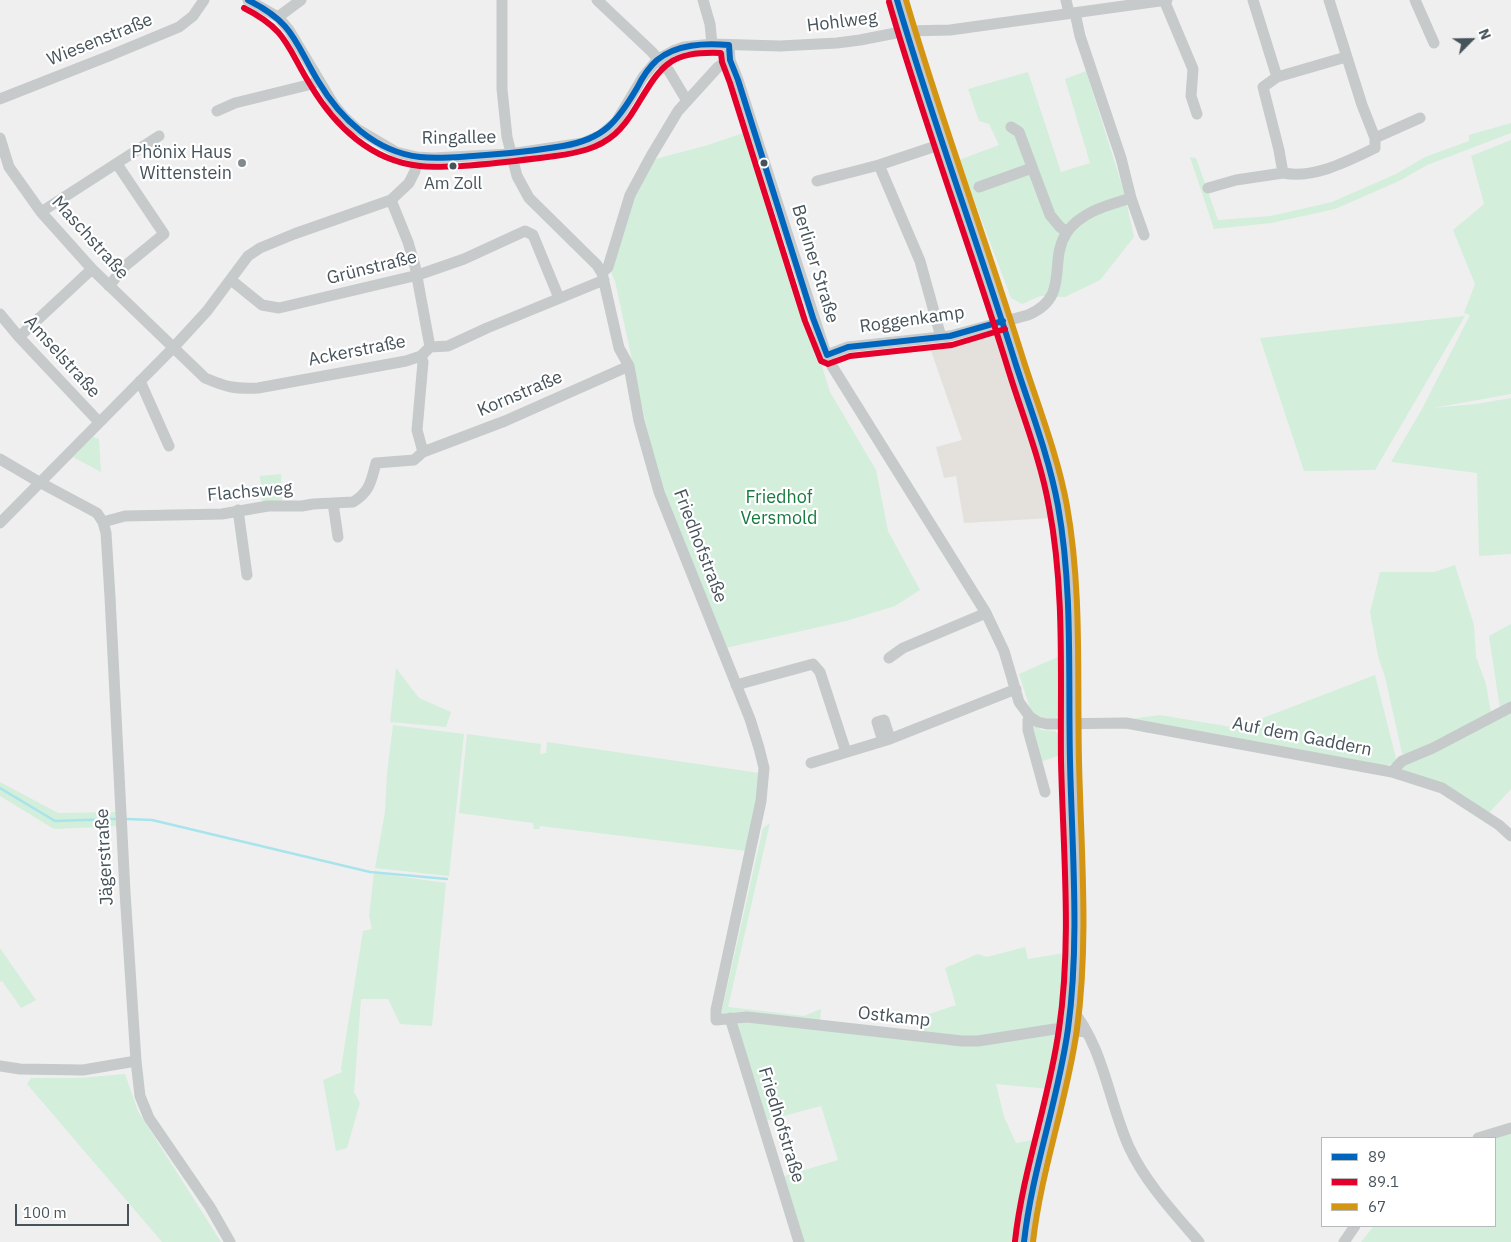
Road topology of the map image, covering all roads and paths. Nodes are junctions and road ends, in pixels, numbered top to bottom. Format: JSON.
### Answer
{"nodes":[{"id":1,"x":204,"y":0,"type":"edge"},
{"id":2,"x":248,"y":0,"type":"edge"},
{"id":3,"x":301,"y":0,"type":"edge"},
{"id":4,"x":502,"y":0,"type":"edge"},
{"id":5,"x":597,"y":0,"type":"edge"},
{"id":6,"x":703,"y":0,"type":"edge"},
{"id":7,"x":897,"y":0,"type":"edge"},
{"id":8,"x":1066,"y":0,"type":"edge"},
{"id":9,"x":1166,"y":0,"type":"edge"},
{"id":10,"x":1253,"y":0,"type":"edge"},
{"id":11,"x":1329,"y":0,"type":"edge"},
{"id":12,"x":1415,"y":0,"type":"edge"},
{"id":13,"x":1072,"y":13,"type":"junction"},
{"id":14,"x":278,"y":17,"type":"junction"},
{"id":15,"x":906,"y":31,"type":"junction"},
{"id":16,"x":1434,"y":43,"type":"dead end"},
{"id":17,"x":712,"y":44,"type":"junction"},
{"id":18,"x":729,"y":45,"type":"junction"},
{"id":19,"x":1346,"y":57,"type":"junction"},
{"id":20,"x":658,"y":59,"type":"junction"},
{"id":21,"x":730,"y":60,"type":"junction"},
{"id":22,"x":1277,"y":77,"type":"junction"},
{"id":23,"x":318,"y":81,"type":"junction"},
{"id":24,"x":0,"y":99,"type":"edge"},
{"id":25,"x":687,"y":101,"type":"junction"},
{"id":26,"x":217,"y":111,"type":"dead end"},
{"id":27,"x":1197,"y":114,"type":"dead end"},
{"id":28,"x":1420,"y":118,"type":"dead end"},
{"id":29,"x":1011,"y":127,"type":"dead end"},
{"id":30,"x":159,"y":136,"type":"dead end"},
{"id":31,"x":0,"y":138,"type":"edge"},
{"id":32,"x":1375,"y":138,"type":"junction"},
{"id":33,"x":942,"y":144,"type":"junction"},
{"id":34,"x":510,"y":154,"type":"junction"},
{"id":35,"x":416,"y":157,"type":"junction"},
{"id":36,"x":117,"y":164,"type":"junction"},
{"id":37,"x":879,"y":165,"type":"junction"},
{"id":38,"x":1032,"y":168,"type":"junction"},
{"id":39,"x":1283,"y":174,"type":"junction"},
{"id":40,"x":817,"y":181,"type":"dead end"},
{"id":41,"x":979,"y":186,"type":"dead end"},
{"id":42,"x":1208,"y":188,"type":"dead end"},
{"id":43,"x":1132,"y":198,"type":"junction"},
{"id":44,"x":391,"y":200,"type":"junction"},
{"id":45,"x":41,"y":212,"type":"junction"},
{"id":46,"x":1067,"y":232,"type":"junction"},
{"id":47,"x":1144,"y":235,"type":"dead end"},
{"id":48,"x":92,"y":269,"type":"junction"},
{"id":49,"x":418,"y":275,"type":"junction"},
{"id":50,"x":603,"y":276,"type":"junction"},
{"id":51,"x":231,"y":280,"type":"junction"},
{"id":52,"x":109,"y":286,"type":"junction"},
{"id":53,"x":559,"y":298,"type":"junction"},
{"id":54,"x":0,"y":314,"type":"edge"},
{"id":55,"x":1003,"y":321,"type":"junction"},
{"id":56,"x":19,"y":337,"type":"junction"},
{"id":57,"x":941,"y":337,"type":"junction"},
{"id":58,"x":430,"y":347,"type":"junction"},
{"id":59,"x":173,"y":348,"type":"junction"},
{"id":60,"x":827,"y":354,"type":"junction"},
{"id":61,"x":421,"y":356,"type":"junction"},
{"id":62,"x":629,"y":366,"type":"junction"},
{"id":63,"x":140,"y":381,"type":"junction"},
{"id":64,"x":99,"y":422,"type":"junction"},
{"id":65,"x":169,"y":446,"type":"dead end"},
{"id":66,"x":423,"y":452,"type":"junction"},
{"id":67,"x":0,"y":459,"type":"edge"},
{"id":68,"x":39,"y":482,"type":"junction"},
{"id":69,"x":333,"y":502,"type":"junction"},
{"id":70,"x":238,"y":510,"type":"junction"},
{"id":71,"x":103,"y":522,"type":"junction"},
{"id":72,"x":0,"y":523,"type":"edge"},
{"id":73,"x":338,"y":537,"type":"dead end"},
{"id":74,"x":247,"y":575,"type":"dead end"},
{"id":75,"x":986,"y":613,"type":"junction"},
{"id":76,"x":889,"y":658,"type":"dead end"},
{"id":77,"x":736,"y":685,"type":"junction"},
{"id":78,"x":1016,"y":688,"type":"junction"},
{"id":79,"x":1511,"y":707,"type":"edge"},
{"id":80,"x":1030,"y":717,"type":"junction"},
{"id":81,"x":1069,"y":725,"type":"junction"},
{"id":82,"x":846,"y":752,"type":"junction"},
{"id":83,"x":810,"y":763,"type":"dead end"},
{"id":84,"x":1392,"y":772,"type":"junction"},
{"id":85,"x":1045,"y":792,"type":"dead end"},
{"id":86,"x":1511,"y":836,"type":"edge"},
{"id":87,"x":1070,"y":1007,"type":"junction"},
{"id":88,"x":730,"y":1018,"type":"junction"},
{"id":89,"x":716,"y":1020,"type":"joint"},
{"id":90,"x":1068,"y":1030,"type":"junction"},
{"id":91,"x":1087,"y":1032,"type":"junction"},
{"id":92,"x":136,"y":1061,"type":"junction"},
{"id":93,"x":0,"y":1066,"type":"edge"},
{"id":94,"x":1511,"y":1128,"type":"edge"},
{"id":95,"x":1481,"y":1137,"type":"edge"},
{"id":96,"x":1354,"y":1227,"type":"edge"},
{"id":97,"x":230,"y":1242,"type":"edge"},
{"id":98,"x":799,"y":1242,"type":"edge"},
{"id":99,"x":1024,"y":1242,"type":"edge"},
{"id":100,"x":1199,"y":1242,"type":"edge"},
{"id":101,"x":1344,"y":1242,"type":"edge"}],
"edges":[{"from":1,"to":24,"type":"street","name":"Wiesenstraße"},
{"from":2,"to":14,"type":"street","name":"Ringallee"},
{"from":3,"to":14,"type":"street"},
{"from":4,"to":34,"type":"street"},
{"from":5,"to":20,"type":"street"},
{"from":6,"to":17,"type":"street"},
{"from":7,"to":15,"type":"main road"},
{"from":8,"to":13,"type":"street"},
{"from":9,"to":13,"type":"street","name":"Hohlweg"},
{"from":9,"to":27,"type":"street"},
{"from":10,"to":22,"type":"street"},
{"from":11,"to":19,"type":"street"},
{"from":12,"to":16,"type":"street"},
{"from":13,"to":15,"type":"street","name":"Hohlweg"},
{"from":13,"to":43,"type":"street"},
{"from":14,"to":23,"type":"street","name":"Ringallee"},
{"from":15,"to":18,"type":"street","name":"Hohlweg"},
{"from":15,"to":33,"type":"main road"},
{"from":17,"to":18,"type":"street"},
{"from":17,"to":20,"type":"street"},
{"from":18,"to":21,"type":"street","name":"Berliner Straße"},
{"from":19,"to":22,"type":"street"},
{"from":19,"to":32,"type":"street"},
{"from":20,"to":25,"type":"street"},
{"from":20,"to":34,"type":"street"},
{"from":21,"to":25,"type":"street"},
{"from":21,"to":60,"type":"street","name":"Berliner Straße"},
{"from":22,"to":39,"type":"street"},
{"from":23,"to":26,"type":"street"},
{"from":23,"to":35,"type":"street","name":"Ringallee"},
{"from":25,"to":50,"type":"street"},
{"from":28,"to":32,"type":"street"},
{"from":29,"to":38,"type":"street"},
{"from":30,"to":36,"type":"street"},
{"from":31,"to":45,"type":"street","name":"Maschstraße"},
{"from":32,"to":39,"type":"street"},
{"from":33,"to":37,"type":"street"},
{"from":33,"to":55,"type":"main road"},
{"from":34,"to":35,"type":"street","name":"Ringallee"},
{"from":34,"to":50,"type":"street"},
{"from":35,"to":44,"type":"street"},
{"from":36,"to":45,"type":"street"},
{"from":36,"to":52,"type":"street"},
{"from":37,"to":40,"type":"street"},
{"from":37,"to":57,"type":"street"},
{"from":38,"to":41,"type":"street"},
{"from":38,"to":46,"type":"street"},
{"from":39,"to":42,"type":"street"},
{"from":43,"to":46,"type":"street"},
{"from":43,"to":47,"type":"street"},
{"from":44,"to":49,"type":"street"},
{"from":44,"to":51,"type":"street"},
{"from":45,"to":48,"type":"street","name":"Maschstraße"},
{"from":46,"to":55,"type":"street","name":"Roggenkamp"},
{"from":48,"to":52,"type":"street","name":"Maschstraße"},
{"from":48,"to":56,"type":"street"},
{"from":49,"to":51,"type":"street","name":"Grünstraße"},
{"from":49,"to":53,"type":"street","name":"Grünstraße"},
{"from":49,"to":58,"type":"street"},
{"from":50,"to":53,"type":"street","name":"Ackerstraße"},
{"from":50,"to":62,"type":"street","name":"Friedhofstraße"},
{"from":51,"to":59,"type":"street"},
{"from":52,"to":59,"type":"street","name":"Maschstraße"},
{"from":53,"to":58,"type":"street","name":"Ackerstraße"},
{"from":54,"to":56,"type":"street","name":"Amselstraße"},
{"from":55,"to":57,"type":"street","name":"Roggenkamp"},
{"from":55,"to":81,"type":"main road"},
{"from":56,"to":64,"type":"street","name":"Amselstraße"},
{"from":57,"to":60,"type":"street","name":"Roggenkamp"},
{"from":58,"to":61,"type":"street","name":"Ackerstraße"},
{"from":59,"to":61,"type":"street","name":"Ackerstraße"},
{"from":59,"to":63,"type":"street"},
{"from":60,"to":75,"type":"street","name":"Berliner Straße"},
{"from":61,"to":66,"type":"street"},
{"from":62,"to":66,"type":"street","name":"Kornstraße"},
{"from":62,"to":77,"type":"street","name":"Friedhofstraße"},
{"from":63,"to":64,"type":"street"},
{"from":63,"to":65,"type":"street"},
{"from":64,"to":68,"type":"street"},
{"from":66,"to":69,"type":"street","name":"Flachsweg"},
{"from":67,"to":68,"type":"street"},
{"from":68,"to":71,"type":"street"},
{"from":68,"to":72,"type":"street"},
{"from":69,"to":70,"type":"street","name":"Flachsweg"},
{"from":69,"to":73,"type":"street"},
{"from":70,"to":71,"type":"street","name":"Flachsweg"},
{"from":70,"to":74,"type":"street"},
{"from":71,"to":92,"type":"street","name":"Jägerstraße"},
{"from":75,"to":76,"type":"street"},
{"from":75,"to":78,"type":"street","name":"Berliner Straße"},
{"from":77,"to":82,"type":"street"},
{"from":77,"to":89,"type":"street","name":"Friedhofstraße"},
{"from":78,"to":80,"type":"street","name":"Berliner Straße"},
{"from":78,"to":82,"type":"street"},
{"from":79,"to":84,"type":"street"},
{"from":80,"to":81,"type":"street"},
{"from":80,"to":85,"type":"street","name":"Berliner Straße"},
{"from":81,"to":84,"type":"street","name":"Auf dem Gaddern"},
{"from":81,"to":87,"type":"main road"},
{"from":82,"to":83,"type":"street"},
{"from":84,"to":86,"type":"street","name":"Auf dem Gaddern"},
{"from":87,"to":90,"type":"main road"},
{"from":87,"to":91,"type":"street"},
{"from":88,"to":89,"type":"street","name":"Ostkamp"},
{"from":88,"to":90,"type":"street","name":"Ostkamp"},
{"from":88,"to":98,"type":"street","name":"Friedhofstraße"},
{"from":90,"to":91,"type":"street","name":"Ostkamp"},
{"from":90,"to":99,"type":"main road"},
{"from":91,"to":100,"type":"street"},
{"from":92,"to":93,"type":"street"},
{"from":92,"to":97,"type":"street","name":"Jägerstraße"},
{"from":94,"to":95,"type":"street"},
{"from":96,"to":101,"type":"street"}]}
